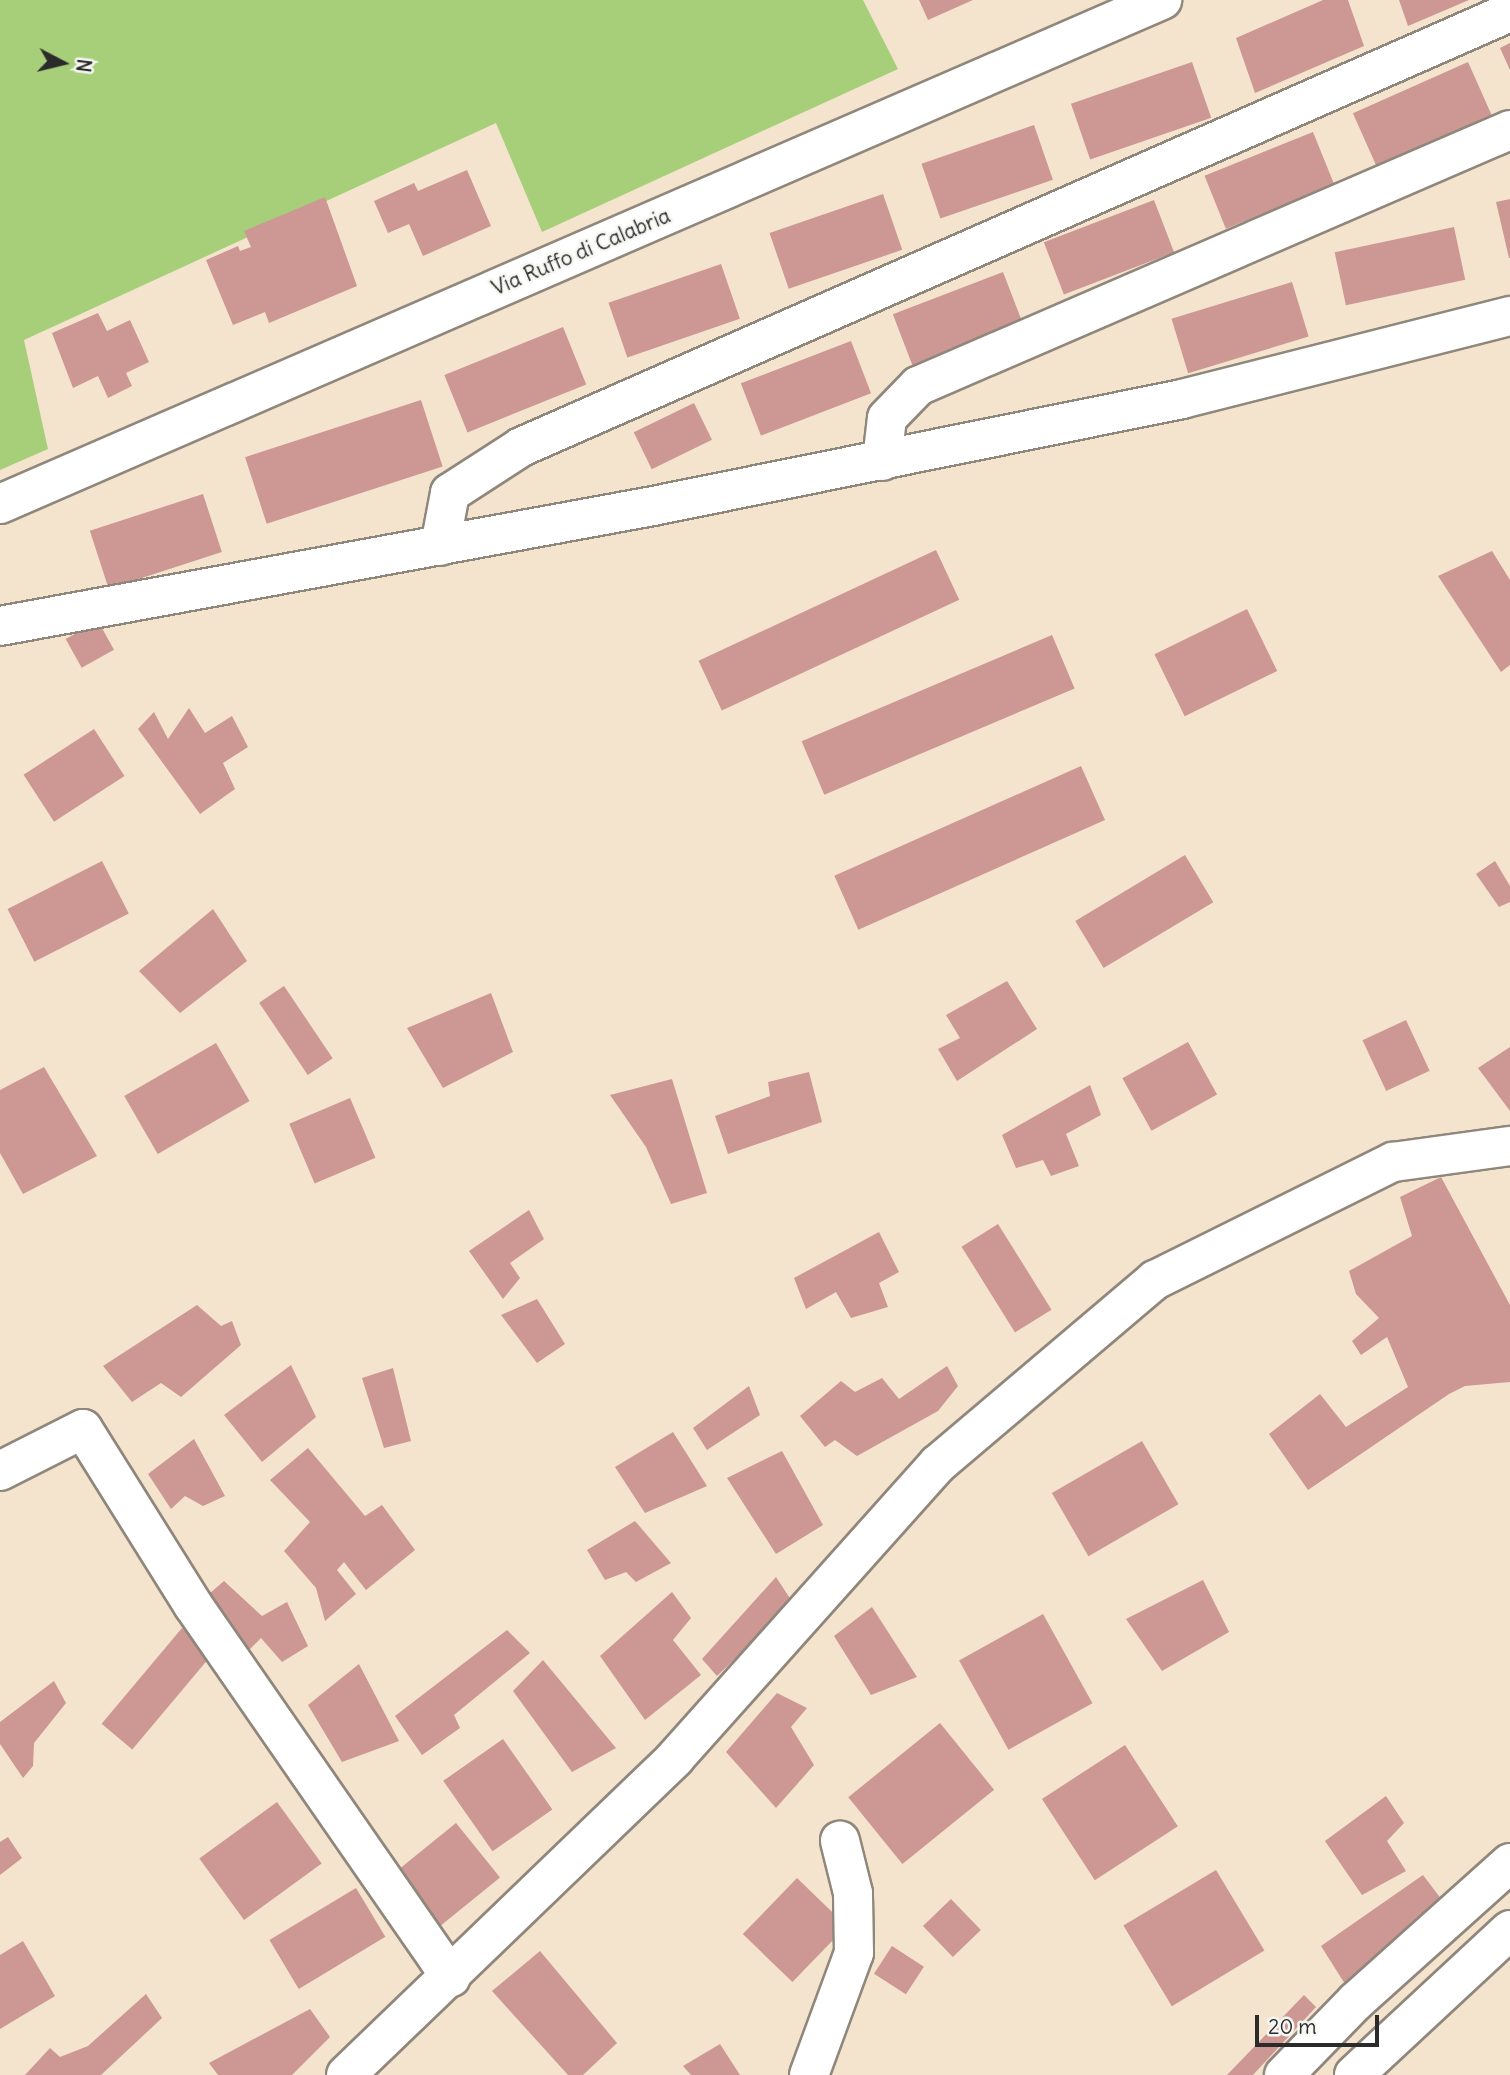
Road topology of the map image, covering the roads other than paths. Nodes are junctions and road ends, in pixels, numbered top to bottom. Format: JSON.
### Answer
{"nodes":[{"id":1,"x":1162,"y":0,"type":"edge"},
{"id":2,"x":1510,"y":12,"type":"edge"},
{"id":3,"x":1510,"y":130,"type":"edge"},
{"id":4,"x":1510,"y":316,"type":"edge"},
{"id":5,"x":882,"y":461,"type":"junction"},
{"id":6,"x":0,"y":504,"type":"edge"},
{"id":7,"x":440,"y":546,"type":"junction"},
{"id":8,"x":0,"y":626,"type":"edge"},
{"id":9,"x":1510,"y":1146,"type":"edge"},
{"id":10,"x":0,"y":1471,"type":"edge"},
{"id":11,"x":840,"y":1841,"type":"dead end"},
{"id":12,"x":1510,"y":1863,"type":"edge"},
{"id":13,"x":1510,"y":1930,"type":"edge"},
{"id":14,"x":451,"y":1977,"type":"junction"},
{"id":15,"x":346,"y":2075,"type":"edge"},
{"id":16,"x":809,"y":2075,"type":"edge"},
{"id":17,"x":1284,"y":2075,"type":"edge"},
{"id":18,"x":1354,"y":2075,"type":"edge"}],
"edges":[{"from":1,"to":6,"type":"street","name":"Via Ruffo di Calabria"},
{"from":2,"to":7,"type":"street"},
{"from":3,"to":5,"type":"street"},
{"from":4,"to":5,"type":"street"},
{"from":5,"to":7,"type":"street"},
{"from":7,"to":8,"type":"street"},
{"from":9,"to":14,"type":"street"},
{"from":10,"to":14,"type":"street"},
{"from":11,"to":16,"type":"street"},
{"from":12,"to":17,"type":"street"},
{"from":13,"to":18,"type":"street"},
{"from":14,"to":15,"type":"street"}]}
